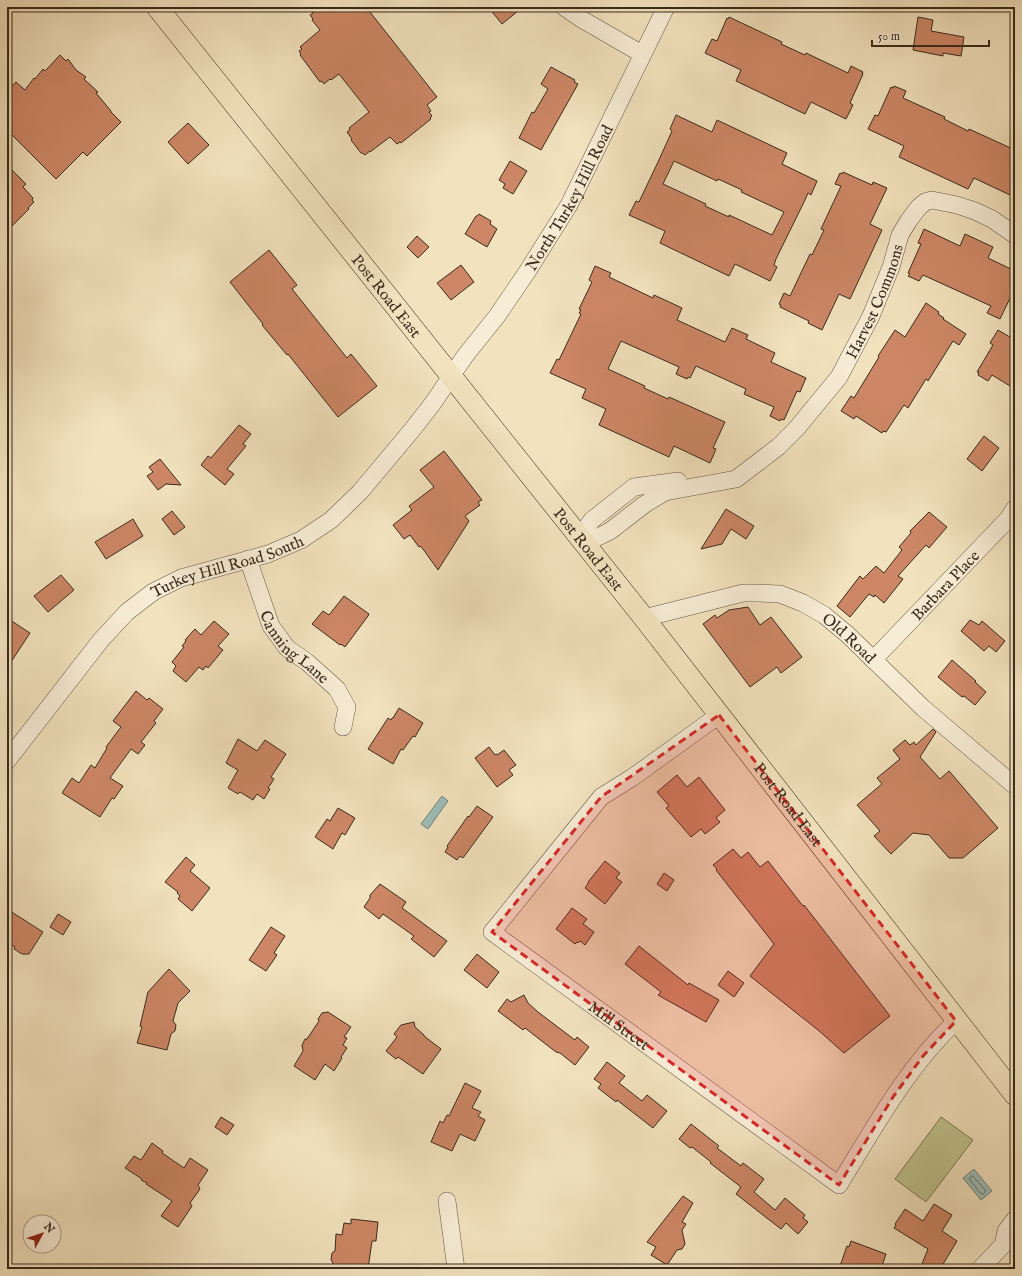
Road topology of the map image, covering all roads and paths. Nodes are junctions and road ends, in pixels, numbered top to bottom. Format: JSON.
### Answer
{"nodes":[{"id":1,"x":157,"y":7,"type":"edge"},
{"id":2,"x":564,"y":7,"type":"edge"},
{"id":3,"x":666,"y":7,"type":"edge"},
{"id":4,"x":642,"y":54,"type":"junction"},
{"id":5,"x":1015,"y":234,"type":"edge"},
{"id":6,"x":451,"y":375,"type":"junction"},
{"id":7,"x":1015,"y":508,"type":"edge"},
{"id":8,"x":582,"y":540,"type":"junction"},
{"id":9,"x":248,"y":559,"type":"junction"},
{"id":10,"x":644,"y":618,"type":"junction"},
{"id":11,"x":873,"y":660,"type":"junction"},
{"id":12,"x":719,"y":715,"type":"junction"},
{"id":13,"x":343,"y":727,"type":"dead end"},
{"id":14,"x":7,"y":761,"type":"edge"},
{"id":15,"x":1015,"y":786,"type":"edge"},
{"id":16,"x":956,"y":1021,"type":"junction"},
{"id":17,"x":1015,"y":1096,"type":"edge"},
{"id":18,"x":447,"y":1201,"type":"dead end"},
{"id":19,"x":1015,"y":1220,"type":"edge"},
{"id":20,"x":1009,"y":1244,"type":"edge"},
{"id":21,"x":456,"y":1269,"type":"edge"},
{"id":22,"x":980,"y":1269,"type":"edge"}],
"edges":[{"from":1,"to":6,"type":"main road","name":"Post Road East"},
{"from":2,"to":4,"type":"street"},
{"from":3,"to":4,"type":"street","name":"North Turkey Hill Road"},
{"from":4,"to":6,"type":"street","name":"North Turkey Hill Road"},
{"from":5,"to":8,"type":"street","name":"Harvest Commons"},
{"from":6,"to":8,"type":"main road","name":"Post Road East"},
{"from":6,"to":9,"type":"street","name":"Turkey Hill Road South"},
{"from":7,"to":11,"type":"street","name":"Barbara Place"},
{"from":8,"to":10,"type":"main road","name":"Post Road East"},
{"from":9,"to":13,"type":"street","name":"Canning Lane"},
{"from":9,"to":14,"type":"street","name":"Turkey Hill Road South"},
{"from":10,"to":11,"type":"street","name":"Old Road"},
{"from":10,"to":12,"type":"main road","name":"Post Road East"},
{"from":11,"to":15,"type":"street","name":"Old Road"},
{"from":12,"to":16,"type":"main road","name":"Post Road East"},
{"from":12,"to":16,"type":"street","name":"Mill Street"},
{"from":16,"to":17,"type":"main road","name":"Post Road East"},
{"from":18,"to":21,"type":"street"},
{"from":19,"to":20,"type":"street"},
{"from":20,"to":22,"type":"street"}]}
